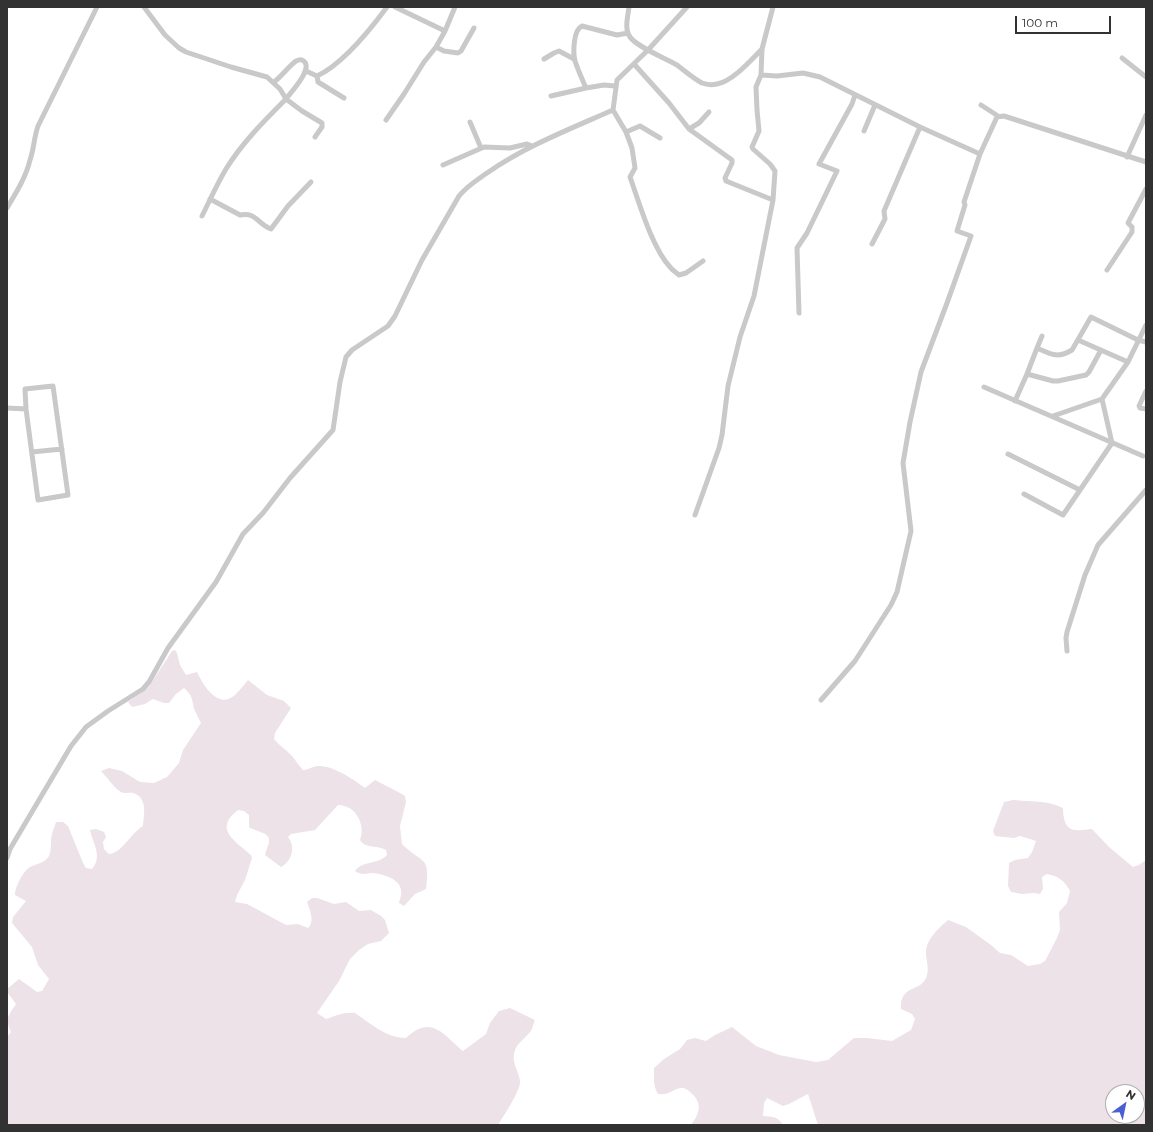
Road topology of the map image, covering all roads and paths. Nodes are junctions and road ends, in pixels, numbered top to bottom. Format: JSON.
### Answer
{"nodes":[{"id":1,"x":98,"y":7,"type":"edge"},
{"id":2,"x":144,"y":7,"type":"edge"},
{"id":3,"x":387,"y":7,"type":"edge"},
{"id":4,"x":396,"y":7,"type":"edge"},
{"id":5,"x":455,"y":7,"type":"edge"},
{"id":6,"x":629,"y":7,"type":"edge"},
{"id":7,"x":687,"y":7,"type":"edge"},
{"id":8,"x":773,"y":7,"type":"edge"},
{"id":9,"x":474,"y":28,"type":"dead end"},
{"id":10,"x":445,"y":31,"type":"junction"},
{"id":11,"x":628,"y":33,"type":"junction"},
{"id":12,"x":436,"y":47,"type":"junction"},
{"id":13,"x":762,"y":49,"type":"junction"},
{"id":14,"x":648,"y":50,"type":"junction"},
{"id":15,"x":1122,"y":58,"type":"dead end"},
{"id":16,"x":574,"y":59,"type":"junction"},
{"id":17,"x":544,"y":60,"type":"dead end"},
{"id":18,"x":634,"y":64,"type":"junction"},
{"id":19,"x":306,"y":71,"type":"junction"},
{"id":20,"x":761,"y":75,"type":"junction"},
{"id":21,"x":317,"y":76,"type":"junction"},
{"id":22,"x":1146,"y":77,"type":"edge"},
{"id":23,"x":274,"y":82,"type":"junction"},
{"id":24,"x":615,"y":86,"type":"junction"},
{"id":25,"x":586,"y":88,"type":"junction"},
{"id":26,"x":855,"y":95,"type":"junction"},
{"id":27,"x":551,"y":96,"type":"dead end"},
{"id":28,"x":344,"y":98,"type":"dead end"},
{"id":29,"x":286,"y":99,"type":"junction"},
{"id":30,"x":875,"y":105,"type":"junction"},
{"id":31,"x":981,"y":105,"type":"dead end"},
{"id":32,"x":613,"y":110,"type":"junction"},
{"id":33,"x":709,"y":112,"type":"dead end"},
{"id":34,"x":1146,"y":115,"type":"edge"},
{"id":35,"x":998,"y":116,"type":"junction"},
{"id":36,"x":386,"y":120,"type":"dead end"},
{"id":37,"x":470,"y":122,"type":"dead end"},
{"id":38,"x":920,"y":127,"type":"junction"},
{"id":39,"x":689,"y":129,"type":"junction"},
{"id":40,"x":864,"y":131,"type":"dead end"},
{"id":41,"x":626,"y":132,"type":"junction"},
{"id":42,"x":315,"y":137,"type":"dead end"},
{"id":43,"x":660,"y":138,"type":"dead end"},
{"id":44,"x":532,"y":146,"type":"junction"},
{"id":45,"x":481,"y":148,"type":"junction"},
{"id":46,"x":980,"y":154,"type":"junction"},
{"id":47,"x":1127,"y":157,"type":"junction"},
{"id":48,"x":1146,"y":162,"type":"edge"},
{"id":49,"x":443,"y":165,"type":"dead end"},
{"id":50,"x":311,"y":182,"type":"dead end"},
{"id":51,"x":1146,"y":189,"type":"edge"},
{"id":52,"x":210,"y":199,"type":"junction"},
{"id":53,"x":773,"y":200,"type":"junction"},
{"id":54,"x":7,"y":208,"type":"edge"},
{"id":55,"x":202,"y":216,"type":"dead end"},
{"id":56,"x":872,"y":244,"type":"dead end"},
{"id":57,"x":703,"y":261,"type":"dead end"},
{"id":58,"x":1107,"y":270,"type":"dead end"},
{"id":59,"x":799,"y":313,"type":"dead end"},
{"id":60,"x":1146,"y":325,"type":"edge"},
{"id":61,"x":1042,"y":336,"type":"dead end"},
{"id":62,"x":1078,"y":340,"type":"junction"},
{"id":63,"x":1138,"y":340,"type":"junction"},
{"id":64,"x":1146,"y":342,"type":"edge"},
{"id":65,"x":1037,"y":348,"type":"junction"},
{"id":66,"x":1101,"y":350,"type":"junction"},
{"id":67,"x":1128,"y":362,"type":"junction"},
{"id":68,"x":1027,"y":374,"type":"junction"},
{"id":69,"x":984,"y":386,"type":"dead end"},
{"id":70,"x":1146,"y":391,"type":"edge"},
{"id":71,"x":1102,"y":399,"type":"junction"},
{"id":72,"x":1015,"y":401,"type":"junction"},
{"id":73,"x":7,"y":408,"type":"edge"},
{"id":74,"x":26,"y":409,"type":"junction"},
{"id":75,"x":1146,"y":409,"type":"edge"},
{"id":76,"x":1053,"y":416,"type":"junction"},
{"id":77,"x":1112,"y":442,"type":"junction"},
{"id":78,"x":62,"y":449,"type":"junction"},
{"id":79,"x":32,"y":452,"type":"junction"},
{"id":80,"x":1008,"y":454,"type":"dead end"},
{"id":81,"x":1143,"y":456,"type":"dead end"},
{"id":82,"x":1080,"y":490,"type":"junction"},
{"id":83,"x":1146,"y":490,"type":"edge"},
{"id":84,"x":1024,"y":494,"type":"dead end"},
{"id":85,"x":695,"y":515,"type":"dead end"},
{"id":86,"x":1067,"y":651,"type":"dead end"},
{"id":87,"x":821,"y":700,"type":"dead end"},
{"id":88,"x":7,"y":858,"type":"edge"}],
"edges":[{"from":1,"to":54,"type":"street"},
{"from":2,"to":23,"type":"street"},
{"from":3,"to":21,"type":"street"},
{"from":4,"to":10,"type":"street"},
{"from":5,"to":10,"type":"street"},
{"from":6,"to":11,"type":"street"},
{"from":7,"to":14,"type":"street"},
{"from":8,"to":13,"type":"street"},
{"from":9,"to":12,"type":"street"},
{"from":10,"to":12,"type":"street"},
{"from":11,"to":14,"type":"street"},
{"from":11,"to":16,"type":"street"},
{"from":12,"to":36,"type":"street"},
{"from":13,"to":14,"type":"street"},
{"from":13,"to":20,"type":"street"},
{"from":14,"to":18,"type":"street"},
{"from":15,"to":22,"type":"street"},
{"from":16,"to":17,"type":"street"},
{"from":16,"to":25,"type":"street"},
{"from":18,"to":24,"type":"street"},
{"from":18,"to":39,"type":"street"},
{"from":19,"to":21,"type":"street"},
{"from":19,"to":23,"type":"street"},
{"from":19,"to":29,"type":"street"},
{"from":20,"to":26,"type":"street"},
{"from":20,"to":53,"type":"street"},
{"from":21,"to":28,"type":"street"},
{"from":23,"to":29,"type":"street"},
{"from":24,"to":25,"type":"street"},
{"from":24,"to":32,"type":"street"},
{"from":25,"to":27,"type":"street"},
{"from":26,"to":30,"type":"street"},
{"from":26,"to":59,"type":"street"},
{"from":29,"to":42,"type":"street"},
{"from":29,"to":52,"type":"street"},
{"from":30,"to":38,"type":"street"},
{"from":30,"to":40,"type":"street"},
{"from":31,"to":35,"type":"street"},
{"from":32,"to":41,"type":"street"},
{"from":32,"to":44,"type":"street"},
{"from":33,"to":39,"type":"street"},
{"from":34,"to":47,"type":"street"},
{"from":35,"to":46,"type":"street"},
{"from":35,"to":47,"type":"street"},
{"from":37,"to":45,"type":"street"},
{"from":38,"to":46,"type":"street"},
{"from":38,"to":56,"type":"street"},
{"from":39,"to":53,"type":"street"},
{"from":41,"to":43,"type":"street"},
{"from":41,"to":57,"type":"street"},
{"from":44,"to":45,"type":"street"},
{"from":44,"to":88,"type":"street"},
{"from":45,"to":49,"type":"street"},
{"from":46,"to":87,"type":"street"},
{"from":47,"to":48,"type":"street"},
{"from":50,"to":52,"type":"street"},
{"from":51,"to":58,"type":"street"},
{"from":52,"to":55,"type":"street"},
{"from":53,"to":85,"type":"street"},
{"from":60,"to":63,"type":"street"},
{"from":61,"to":65,"type":"street"},
{"from":62,"to":63,"type":"street"},
{"from":62,"to":65,"type":"street"},
{"from":62,"to":66,"type":"street"},
{"from":63,"to":64,"type":"street"},
{"from":63,"to":67,"type":"street"},
{"from":65,"to":68,"type":"street"},
{"from":66,"to":67,"type":"street"},
{"from":66,"to":68,"type":"street"},
{"from":67,"to":71,"type":"street"},
{"from":68,"to":72,"type":"street"},
{"from":69,"to":72,"type":"street"},
{"from":70,"to":75,"type":"street"},
{"from":71,"to":76,"type":"street"},
{"from":71,"to":77,"type":"street"},
{"from":72,"to":76,"type":"street"},
{"from":73,"to":74,"type":"street"},
{"from":74,"to":78,"type":"street"},
{"from":74,"to":79,"type":"street"},
{"from":76,"to":77,"type":"street"},
{"from":77,"to":81,"type":"street"},
{"from":77,"to":82,"type":"street"},
{"from":78,"to":79,"type":"street"},
{"from":78,"to":79,"type":"street"},
{"from":80,"to":82,"type":"street"},
{"from":82,"to":84,"type":"street"},
{"from":83,"to":86,"type":"street"}]}
